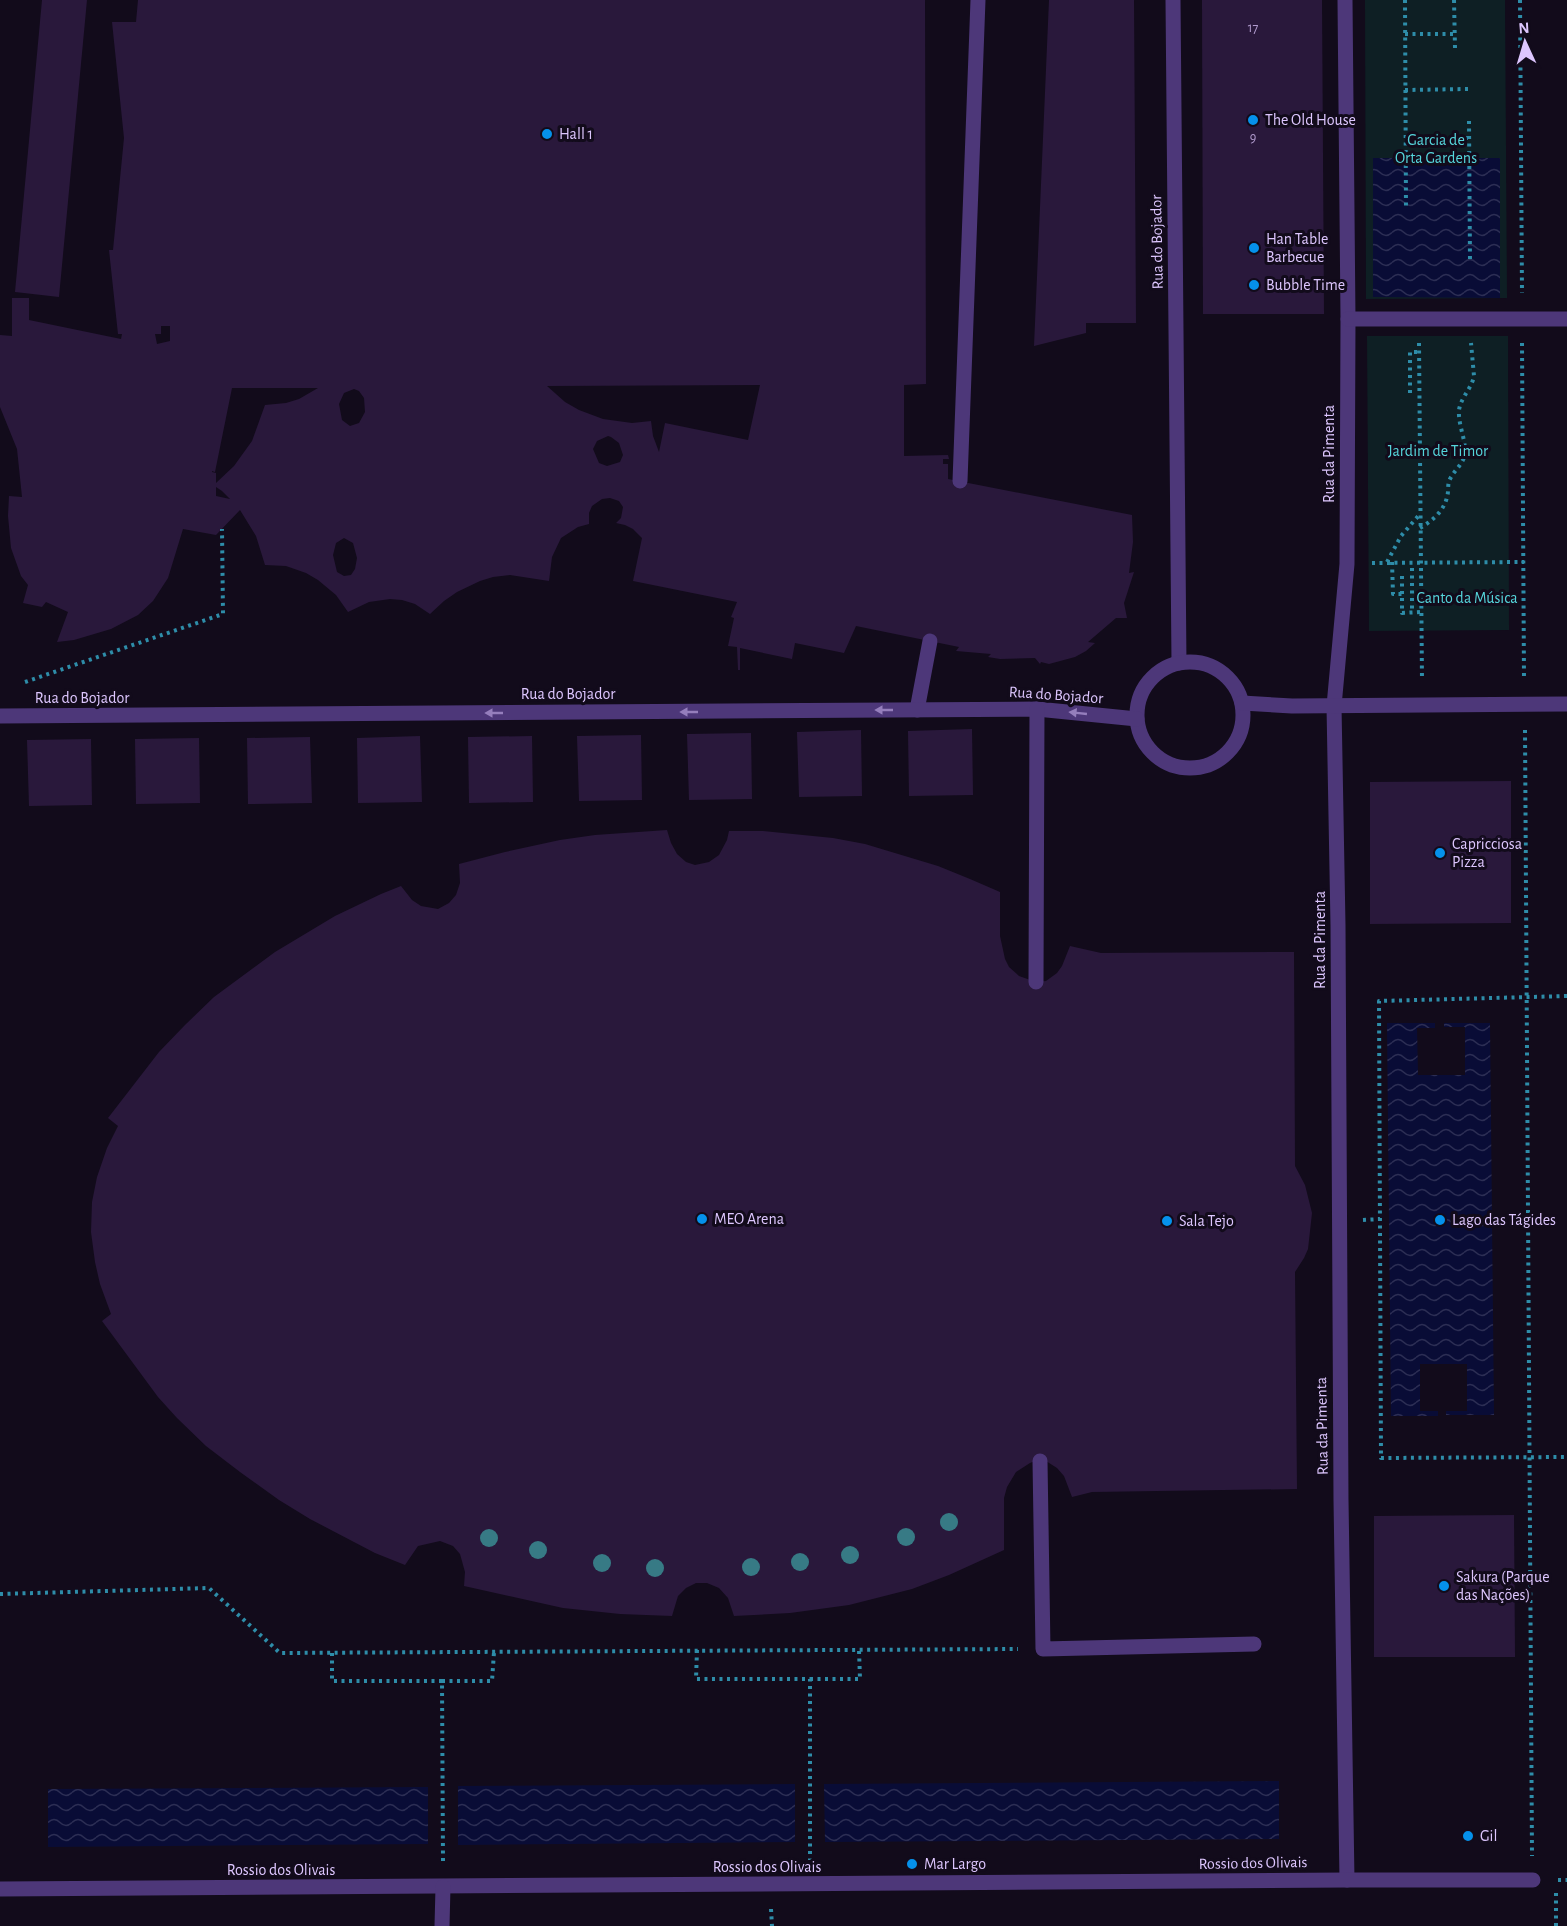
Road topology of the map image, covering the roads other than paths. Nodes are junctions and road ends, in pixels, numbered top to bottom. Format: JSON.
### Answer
{"nodes":[{"id":1,"x":978,"y":0,"type":"edge"},
{"id":2,"x":1173,"y":0,"type":"edge"},
{"id":3,"x":1345,"y":0,"type":"edge"},
{"id":4,"x":1348,"y":319,"type":"junction"},
{"id":5,"x":1567,"y":319,"type":"edge"},
{"id":6,"x":960,"y":481,"type":"dead end"},
{"id":7,"x":930,"y":641,"type":"dead end"},
{"id":8,"x":1179,"y":663,"type":"junction"},
{"id":9,"x":1242,"y":703,"type":"junction"},
{"id":10,"x":1567,"y":704,"type":"edge"},
{"id":11,"x":1335,"y":706,"type":"junction"},
{"id":12,"x":1037,"y":709,"type":"junction"},
{"id":13,"x":917,"y":710,"type":"junction"},
{"id":14,"x":0,"y":716,"type":"edge"},
{"id":15,"x":1137,"y":719,"type":"junction"},
{"id":16,"x":1036,"y":982,"type":"dead end"},
{"id":17,"x":1040,"y":1461,"type":"dead end"},
{"id":18,"x":1254,"y":1644,"type":"dead end"},
{"id":19,"x":1347,"y":1880,"type":"junction"},
{"id":20,"x":1533,"y":1880,"type":"road end"},
{"id":21,"x":443,"y":1887,"type":"junction"},
{"id":22,"x":1,"y":1889,"type":"edge"},
{"id":23,"x":442,"y":1926,"type":"edge"}],
"edges":[{"from":1,"to":6,"type":"street"},
{"from":2,"to":8,"type":"street","name":"Rua do Bojador"},
{"from":3,"to":4,"type":"street","name":"Rua da Pimenta"},
{"from":4,"to":5,"type":"street"},
{"from":4,"to":11,"type":"street","name":"Rua da Pimenta"},
{"from":7,"to":13,"type":"street"},
{"from":8,"to":9,"type":"street"},
{"from":8,"to":15,"type":"street"},
{"from":9,"to":11,"type":"street"},
{"from":9,"to":15,"type":"street"},
{"from":10,"to":11,"type":"street"},
{"from":11,"to":19,"type":"street","name":"Rua da Pimenta"},
{"from":12,"to":13,"type":"street","name":"Rua do Bojador"},
{"from":15,"to":12,"type":"street","name":"Rua do Bojador","one_way":true},
{"from":12,"to":16,"type":"street"},
{"from":13,"to":14,"type":"street","name":"Rua do Bojador","one_way":true},
{"from":17,"to":18,"type":"street"},
{"from":19,"to":20,"type":"street","name":"Rossio dos Olivais"},
{"from":19,"to":21,"type":"street","name":"Rossio dos Olivais"},
{"from":21,"to":22,"type":"street","name":"Rossio dos Olivais"},
{"from":21,"to":23,"type":"street"}]}
